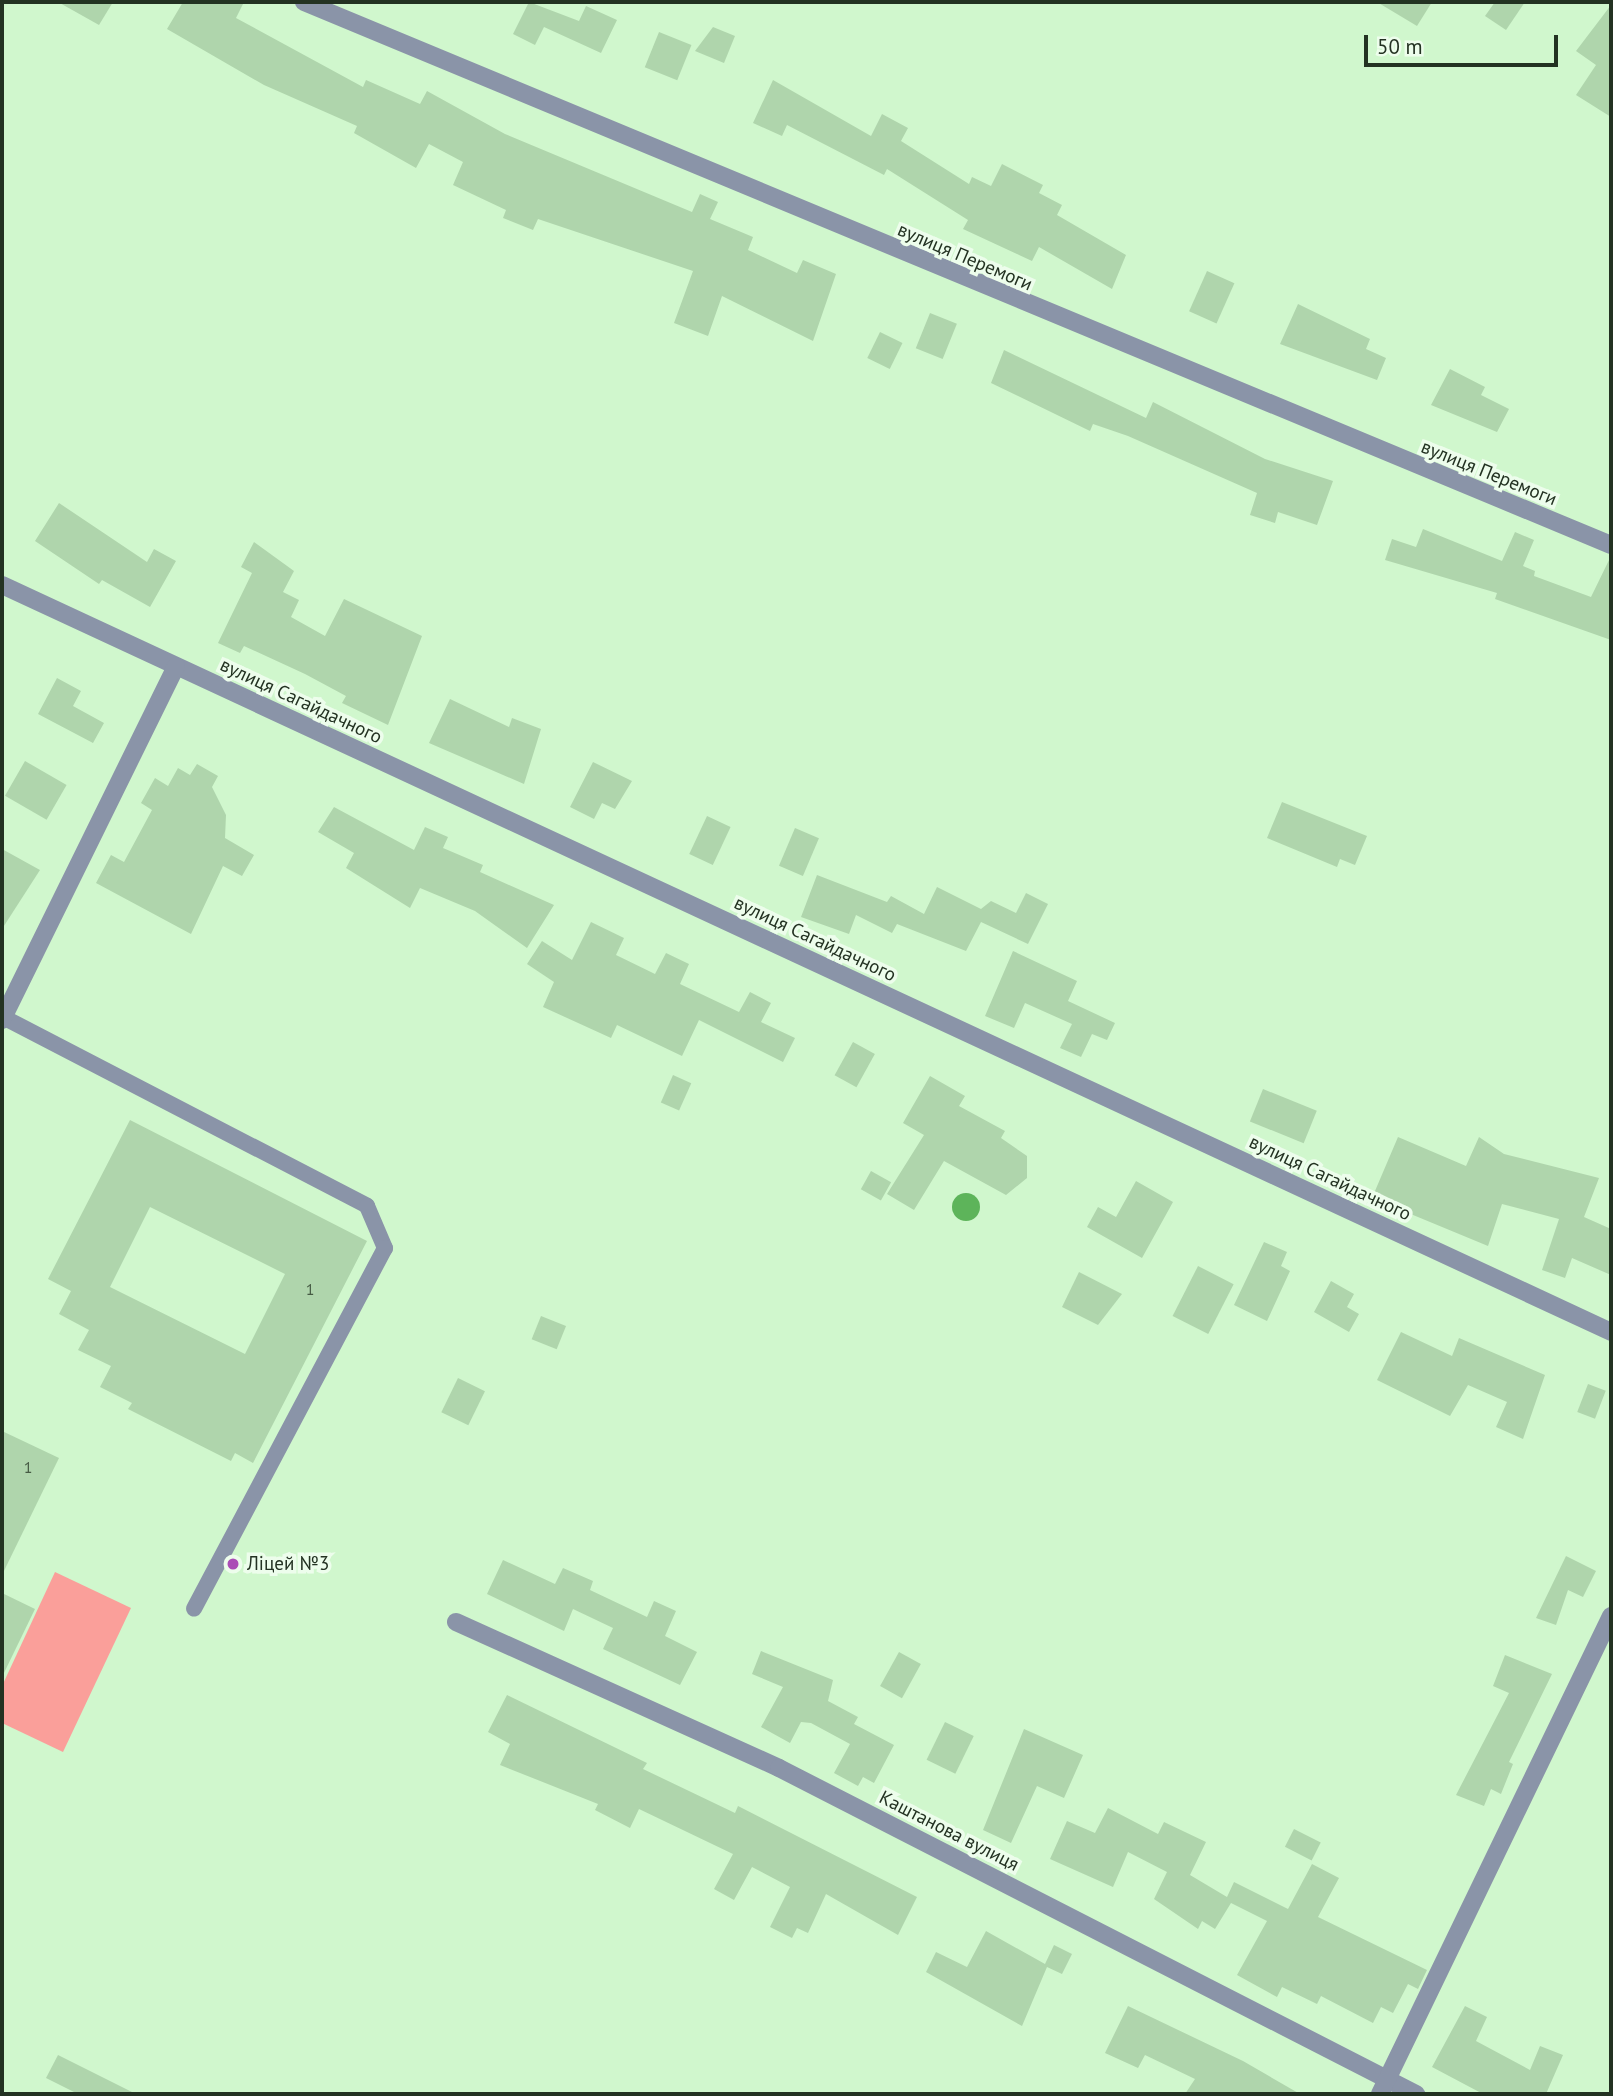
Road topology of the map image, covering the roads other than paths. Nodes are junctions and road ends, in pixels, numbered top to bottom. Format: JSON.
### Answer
{"nodes":[{"id":1,"x":304,"y":2,"type":"edge"},
{"id":2,"x":1611,"y":545,"type":"edge"},
{"id":3,"x":2,"y":585,"type":"edge"},
{"id":4,"x":176,"y":666,"type":"junction"},
{"id":5,"x":3,"y":1018,"type":"edge"},
{"id":6,"x":1611,"y":1332,"type":"edge"},
{"id":7,"x":194,"y":1608,"type":"dead end"},
{"id":8,"x":1611,"y":1616,"type":"edge"},
{"id":9,"x":456,"y":1622,"type":"dead end"},
{"id":10,"x":1384,"y":2087,"type":"edge"},
{"id":11,"x":1416,"y":2094,"type":"edge"}],
"edges":[{"from":1,"to":2,"type":"street","name":"вулиця Перемоги"},
{"from":3,"to":4,"type":"street","name":"вулиця Сагайдачного"},
{"from":4,"to":5,"type":"street"},
{"from":4,"to":6,"type":"street","name":"вулиця Сагайдачного"},
{"from":5,"to":7,"type":"lane"},
{"from":8,"to":10,"type":"street"},
{"from":9,"to":10,"type":"street","name":"Каштанова вулиця"},
{"from":10,"to":11,"type":"street","name":"Каштанова вулиця"}]}
